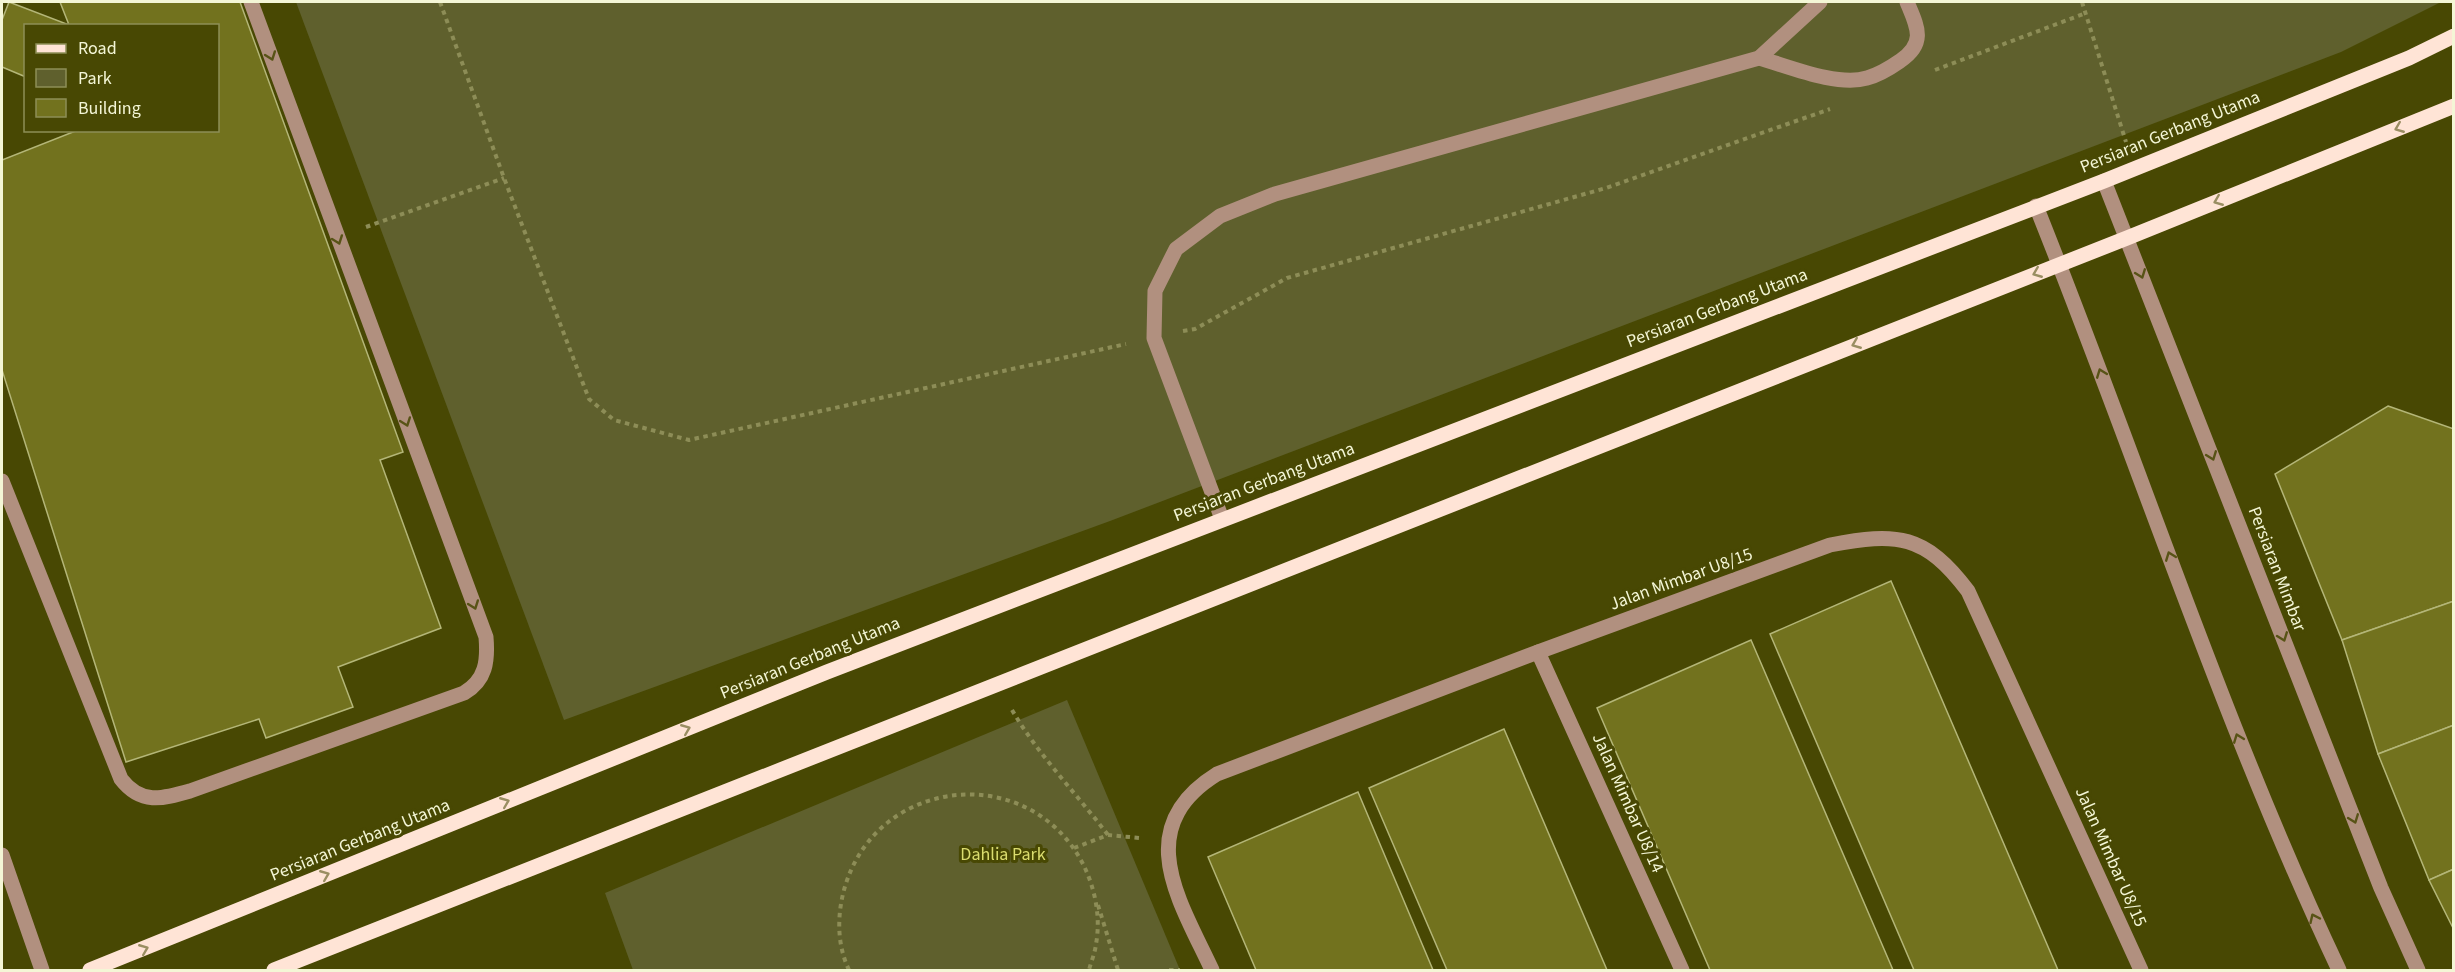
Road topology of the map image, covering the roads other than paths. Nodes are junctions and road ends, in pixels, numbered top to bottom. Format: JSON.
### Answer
{"nodes":[{"id":1,"x":251,"y":2,"type":"edge"},
{"id":2,"x":1820,"y":2,"type":"edge"},
{"id":3,"x":1906,"y":2,"type":"edge"},
{"id":4,"x":2454,"y":36,"type":"edge"},
{"id":5,"x":1759,"y":58,"type":"junction"},
{"id":6,"x":2454,"y":106,"type":"edge"},
{"id":7,"x":2104,"y":181,"type":"junction"},
{"id":8,"x":2036,"y":206,"type":"junction"},
{"id":9,"x":2127,"y":238,"type":"junction"},
{"id":10,"x":2060,"y":264,"type":"junction"},
{"id":11,"x":2,"y":481,"type":"edge"},
{"id":12,"x":1222,"y":519,"type":"junction"},
{"id":13,"x":1538,"y":652,"type":"junction"},
{"id":14,"x":2,"y":855,"type":"edge"},
{"id":15,"x":42,"y":970,"type":"edge"},
{"id":16,"x":90,"y":970,"type":"edge"},
{"id":17,"x":274,"y":970,"type":"edge"},
{"id":18,"x":1212,"y":970,"type":"edge"},
{"id":19,"x":1682,"y":970,"type":"edge"},
{"id":20,"x":2141,"y":970,"type":"edge"},
{"id":21,"x":2339,"y":970,"type":"edge"},
{"id":22,"x":2418,"y":970,"type":"edge"}],
"edges":[{"from":1,"to":11,"type":"street","one_way":true},
{"from":2,"to":5,"type":"street"},
{"from":3,"to":5,"type":"street"},
{"from":4,"to":7,"type":"main road","name":"Persiaran Gerbang Utama"},
{"from":5,"to":12,"type":"street"},
{"from":6,"to":9,"type":"main road","one_way":true},
{"from":7,"to":8,"type":"main road","name":"Persiaran Gerbang Utama"},
{"from":7,"to":9,"type":"street","name":"Persiaran Mimbar"},
{"from":8,"to":10,"type":"street"},
{"from":8,"to":12,"type":"main road","name":"Persiaran Gerbang Utama"},
{"from":9,"to":10,"type":"main road"},
{"from":9,"to":22,"type":"street","name":"Persiaran Mimbar","one_way":true},
{"from":10,"to":17,"type":"main road","one_way":true},
{"from":21,"to":10,"type":"street","one_way":true},
{"from":16,"to":12,"type":"main road","name":"Persiaran Gerbang Utama","one_way":true},
{"from":13,"to":18,"type":"street","name":"Jalan Mimbar U8/15"},
{"from":13,"to":19,"type":"street","name":"Jalan Mimbar U8/14"},
{"from":13,"to":20,"type":"street","name":"Jalan Mimbar U8/15"},
{"from":14,"to":15,"type":"street"}]}
